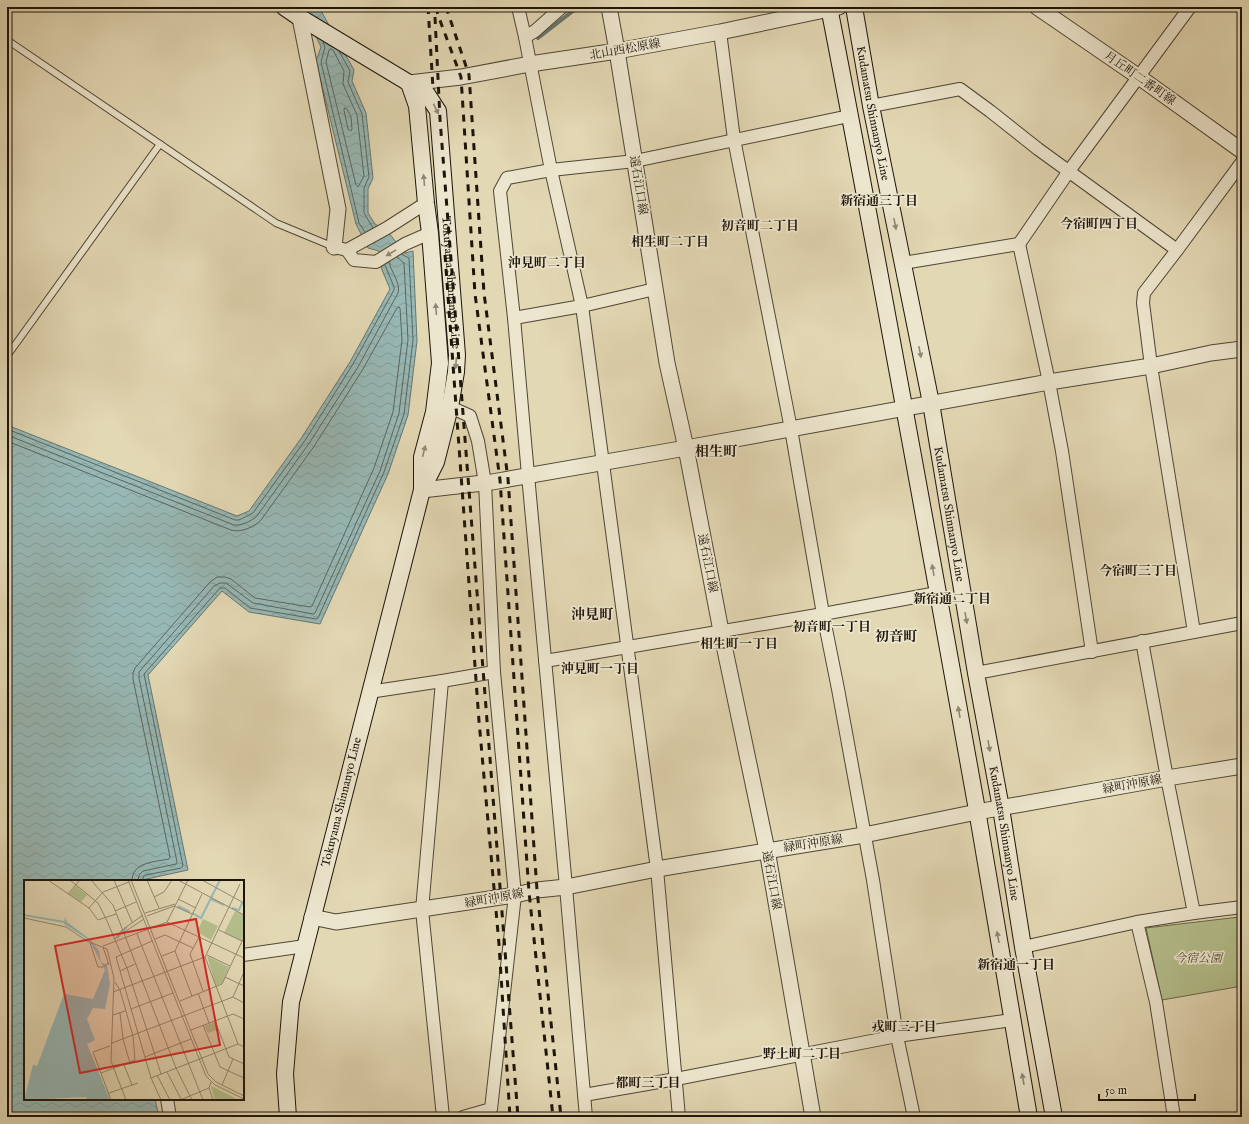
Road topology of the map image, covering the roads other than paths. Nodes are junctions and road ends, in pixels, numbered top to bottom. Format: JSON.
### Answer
{"nodes":[{"id":1,"x":284,"y":7,"type":"edge"},
{"id":2,"x":518,"y":7,"type":"edge"},
{"id":3,"x":562,"y":7,"type":"edge"},
{"id":4,"x":609,"y":7,"type":"edge"},
{"id":5,"x":854,"y":7,"type":"edge"},
{"id":6,"x":1037,"y":7,"type":"edge"},
{"id":7,"x":1190,"y":7,"type":"edge"},
{"id":8,"x":833,"y":8,"type":"edge"},
{"id":9,"x":303,"y":19,"type":"junction"},
{"id":10,"x":720,"y":32,"type":"junction"},
{"id":11,"x":525,"y":37,"type":"junction"},
{"id":12,"x":7,"y":40,"type":"edge"},
{"id":13,"x":617,"y":51,"type":"junction"},
{"id":14,"x":530,"y":64,"type":"junction"},
{"id":15,"x":1139,"y":77,"type":"junction"},
{"id":16,"x":409,"y":83,"type":"junction"},
{"id":17,"x":871,"y":106,"type":"junction"},
{"id":18,"x":849,"y":116,"type":"junction"},
{"id":19,"x":734,"y":140,"type":"junction"},
{"id":20,"x":160,"y":144,"type":"junction"},
{"id":21,"x":1242,"y":151,"type":"edge"},
{"id":22,"x":635,"y":161,"type":"junction"},
{"id":23,"x":1242,"y":162,"type":"edge"},
{"id":24,"x":551,"y":170,"type":"junction"},
{"id":25,"x":1069,"y":171,"type":"junction"},
{"id":26,"x":426,"y":203,"type":"junction"},
{"id":27,"x":430,"y":233,"type":"junction"},
{"id":28,"x":1019,"y":244,"type":"junction"},
{"id":29,"x":340,"y":249,"type":"junction"},
{"id":30,"x":1177,"y":250,"type":"junction"},
{"id":31,"x":903,"y":263,"type":"junction"},
{"id":32,"x":655,"y":289,"type":"junction"},
{"id":33,"x":582,"y":306,"type":"junction"},
{"id":34,"x":514,"y":318,"type":"junction"},
{"id":35,"x":1242,"y":349,"type":"edge"},
{"id":36,"x":7,"y":356,"type":"edge"},
{"id":37,"x":1151,"y":366,"type":"junction"},
{"id":38,"x":1049,"y":382,"type":"junction"},
{"id":39,"x":931,"y":403,"type":"junction"},
{"id":40,"x":450,"y":408,"type":"junction"},
{"id":41,"x":905,"y":408,"type":"junction"},
{"id":42,"x":791,"y":429,"type":"junction"},
{"id":43,"x":686,"y":448,"type":"junction"},
{"id":44,"x":603,"y":462,"type":"junction"},
{"id":45,"x":528,"y":475,"type":"junction"},
{"id":46,"x":485,"y":483,"type":"junction"},
{"id":47,"x":422,"y":490,"type":"junction"},
{"id":48,"x":937,"y":593,"type":"junction"},
{"id":49,"x":823,"y":614,"type":"junction"},
{"id":50,"x":1242,"y":623,"type":"edge"},
{"id":51,"x":721,"y":631,"type":"junction"},
{"id":52,"x":1194,"y":632,"type":"junction"},
{"id":53,"x":1142,"y":641,"type":"junction"},
{"id":54,"x":627,"y":648,"type":"junction"},
{"id":55,"x":1092,"y":652,"type":"junction"},
{"id":56,"x":545,"y":662,"type":"junction"},
{"id":57,"x":494,"y":672,"type":"junction"},
{"id":58,"x":976,"y":673,"type":"junction"},
{"id":59,"x":442,"y":681,"type":"junction"},
{"id":60,"x":369,"y":692,"type":"junction"},
{"id":61,"x":1242,"y":766,"type":"edge"},
{"id":62,"x":1167,"y":778,"type":"junction"},
{"id":63,"x":1001,"y":808,"type":"junction"},
{"id":64,"x":977,"y":812,"type":"junction"},
{"id":65,"x":864,"y":835,"type":"junction"},
{"id":66,"x":767,"y":850,"type":"junction"},
{"id":67,"x":656,"y":869,"type":"junction"},
{"id":68,"x":566,"y":887,"type":"junction"},
{"id":69,"x":514,"y":896,"type":"junction"},
{"id":70,"x":1242,"y":907,"type":"edge"},
{"id":71,"x":422,"y":910,"type":"junction"},
{"id":72,"x":1194,"y":913,"type":"junction"},
{"id":73,"x":312,"y":917,"type":"junction"},
{"id":74,"x":1138,"y":922,"type":"junction"},
{"id":75,"x":305,"y":946,"type":"junction"},
{"id":76,"x":1023,"y":947,"type":"junction"},
{"id":77,"x":244,"y":956,"type":"edge"},
{"id":78,"x":1012,"y":1020,"type":"junction"},
{"id":79,"x":897,"y":1036,"type":"junction"},
{"id":80,"x":802,"y":1055,"type":"junction"},
{"id":81,"x":676,"y":1079,"type":"junction"},
{"id":82,"x":584,"y":1095,"type":"junction"},
{"id":83,"x":167,"y":1100,"type":"edge"},
{"id":84,"x":170,"y":1117,"type":"edge"},
{"id":85,"x":288,"y":1117,"type":"edge"},
{"id":86,"x":443,"y":1117,"type":"edge"},
{"id":87,"x":463,"y":1117,"type":"edge"},
{"id":88,"x":586,"y":1117,"type":"edge"},
{"id":89,"x":679,"y":1117,"type":"edge"},
{"id":90,"x":813,"y":1117,"type":"edge"},
{"id":91,"x":914,"y":1117,"type":"edge"},
{"id":92,"x":1029,"y":1117,"type":"edge"},
{"id":93,"x":1054,"y":1117,"type":"edge"},
{"id":94,"x":1174,"y":1117,"type":"edge"}],
"edges":[{"from":1,"to":9,"type":"main road","name":"Tokuyama Shinnanyo Line"},
{"from":2,"to":11,"type":"street"},
{"from":3,"to":11,"type":"street"},
{"from":4,"to":13,"type":"street","name":"遠石江口線"},
{"from":5,"to":17,"type":"main road","name":"Kudamatsu Shinnanyo Line"},
{"from":6,"to":15,"type":"street","name":"月丘町二番町線"},
{"from":7,"to":15,"type":"street"},
{"from":8,"to":10,"type":"street","name":"北山西松原線"},
{"from":8,"to":18,"type":"main road","name":"Kudamatsu Shinnanyo Line"},
{"from":9,"to":16,"type":"main road","name":"Tokuyama Shinnanyo Line"},
{"from":9,"to":29,"type":"street"},
{"from":10,"to":13,"type":"street","name":"北山西松原線"},
{"from":10,"to":19,"type":"street"},
{"from":11,"to":14,"type":"street"},
{"from":12,"to":20,"type":"lane"},
{"from":13,"to":14,"type":"street","name":"北山西松原線"},
{"from":13,"to":22,"type":"street","name":"遠石江口線"},
{"from":14,"to":16,"type":"street","name":"北山西松原線"},
{"from":14,"to":24,"type":"street"},
{"from":15,"to":21,"type":"street","name":"月丘町二番町線"},
{"from":15,"to":25,"type":"street"},
{"from":26,"to":16,"type":"main road","name":"Tokuyama Shinnanyo Line","one_way":true},
{"from":16,"to":40,"type":"main road","name":"Tokuyama Shinnanyo Line","one_way":true},
{"from":17,"to":25,"type":"street"},
{"from":17,"to":31,"type":"main road","name":"Kudamatsu Shinnanyo Line","one_way":true},
{"from":18,"to":19,"type":"street"},
{"from":18,"to":41,"type":"main road","name":"Kudamatsu Shinnanyo Line"},
{"from":19,"to":22,"type":"street"},
{"from":19,"to":42,"type":"street"},
{"from":20,"to":29,"type":"lane"},
{"from":20,"to":36,"type":"lane"},
{"from":22,"to":24,"type":"street"},
{"from":22,"to":32,"type":"street","name":"遠石江口線"},
{"from":23,"to":30,"type":"street"},
{"from":24,"to":33,"type":"street"},
{"from":24,"to":34,"type":"street"},
{"from":25,"to":28,"type":"street"},
{"from":25,"to":30,"type":"street"},
{"from":26,"to":27,"type":"main road","name":"Tokuyama Shinnanyo Line"},
{"from":26,"to":29,"type":"street"},
{"from":27,"to":29,"type":"street","one_way":true},
{"from":47,"to":27,"type":"main road","name":"Tokuyama Shinnanyo Line","one_way":true},
{"from":28,"to":31,"type":"street"},
{"from":28,"to":38,"type":"street"},
{"from":30,"to":37,"type":"street"},
{"from":31,"to":39,"type":"main road","name":"Kudamatsu Shinnanyo Line","one_way":true},
{"from":32,"to":33,"type":"street"},
{"from":32,"to":43,"type":"street","name":"遠石江口線"},
{"from":33,"to":34,"type":"street"},
{"from":33,"to":44,"type":"street"},
{"from":34,"to":45,"type":"street"},
{"from":35,"to":37,"type":"street"},
{"from":37,"to":38,"type":"street"},
{"from":37,"to":52,"type":"street"},
{"from":38,"to":39,"type":"street"},
{"from":38,"to":55,"type":"street"},
{"from":39,"to":41,"type":"street"},
{"from":39,"to":58,"type":"main road","name":"Kudamatsu Shinnanyo Line","one_way":true},
{"from":40,"to":46,"type":"street"},
{"from":40,"to":47,"type":"main road","name":"Tokuyama Shinnanyo Line"},
{"from":41,"to":42,"type":"street"},
{"from":48,"to":41,"type":"main road","name":"Kudamatsu Shinnanyo Line","one_way":true},
{"from":42,"to":43,"type":"street"},
{"from":42,"to":49,"type":"street"},
{"from":43,"to":44,"type":"street"},
{"from":43,"to":51,"type":"street","name":"遠石江口線"},
{"from":44,"to":45,"type":"street"},
{"from":44,"to":54,"type":"street"},
{"from":45,"to":46,"type":"street"},
{"from":45,"to":56,"type":"street"},
{"from":46,"to":47,"type":"street"},
{"from":46,"to":57,"type":"street"},
{"from":47,"to":60,"type":"main road","name":"Tokuyama Shinnanyo Line"},
{"from":48,"to":49,"type":"street"},
{"from":64,"to":48,"type":"main road","name":"Kudamatsu Shinnanyo Line","one_way":true},
{"from":49,"to":51,"type":"street"},
{"from":49,"to":65,"type":"street"},
{"from":50,"to":52,"type":"street"},
{"from":51,"to":54,"type":"street"},
{"from":51,"to":66,"type":"street","name":"遠石江口線"},
{"from":52,"to":53,"type":"street"},
{"from":53,"to":55,"type":"street"},
{"from":53,"to":62,"type":"street"},
{"from":54,"to":56,"type":"street"},
{"from":54,"to":67,"type":"street"},
{"from":55,"to":58,"type":"street"},
{"from":56,"to":68,"type":"street"},
{"from":57,"to":59,"type":"street"},
{"from":57,"to":69,"type":"street"},
{"from":58,"to":63,"type":"main road","name":"Kudamatsu Shinnanyo Line","one_way":true},
{"from":59,"to":60,"type":"street"},
{"from":59,"to":71,"type":"street"},
{"from":60,"to":73,"type":"main road","name":"Tokuyama Shinnanyo Line"},
{"from":61,"to":62,"type":"street","name":"緑町沖原線"},
{"from":62,"to":63,"type":"street","name":"緑町沖原線"},
{"from":62,"to":72,"type":"street"},
{"from":63,"to":64,"type":"street","name":"緑町沖原線"},
{"from":63,"to":76,"type":"main road","name":"Kudamatsu Shinnanyo Line"},
{"from":64,"to":65,"type":"street","name":"緑町沖原線"},
{"from":78,"to":64,"type":"main road","name":"Kudamatsu Shinnanyo Line","one_way":true},
{"from":65,"to":66,"type":"street","name":"緑町沖原線"},
{"from":65,"to":79,"type":"street"},
{"from":66,"to":67,"type":"street","name":"緑町沖原線"},
{"from":66,"to":80,"type":"street","name":"遠石江口線"},
{"from":67,"to":68,"type":"street","name":"緑町沖原線"},
{"from":67,"to":81,"type":"street"},
{"from":68,"to":69,"type":"street","name":"緑町沖原線"},
{"from":68,"to":82,"type":"street"},
{"from":69,"to":71,"type":"street","name":"緑町沖原線"},
{"from":69,"to":87,"type":"street"},
{"from":70,"to":72,"type":"street"},
{"from":71,"to":73,"type":"street","name":"緑町沖原線"},
{"from":71,"to":86,"type":"street"},
{"from":72,"to":74,"type":"street"},
{"from":73,"to":75,"type":"main road","name":"Tokuyama Shinnanyo Line"},
{"from":74,"to":76,"type":"street"},
{"from":74,"to":94,"type":"street"},
{"from":75,"to":77,"type":"street"},
{"from":75,"to":85,"type":"main road","name":"Tokuyama Shinnanyo Line"},
{"from":76,"to":93,"type":"main road","name":"Kudamatsu Shinnanyo Line"},
{"from":78,"to":79,"type":"street"},
{"from":92,"to":78,"type":"main road","name":"Kudamatsu Shinnanyo Line","one_way":true},
{"from":79,"to":80,"type":"street"},
{"from":79,"to":91,"type":"street"},
{"from":80,"to":81,"type":"street"},
{"from":80,"to":90,"type":"street","name":"遠石江口線"},
{"from":81,"to":82,"type":"street"},
{"from":81,"to":89,"type":"street"},
{"from":82,"to":88,"type":"street"},
{"from":83,"to":84,"type":"street"}]}
